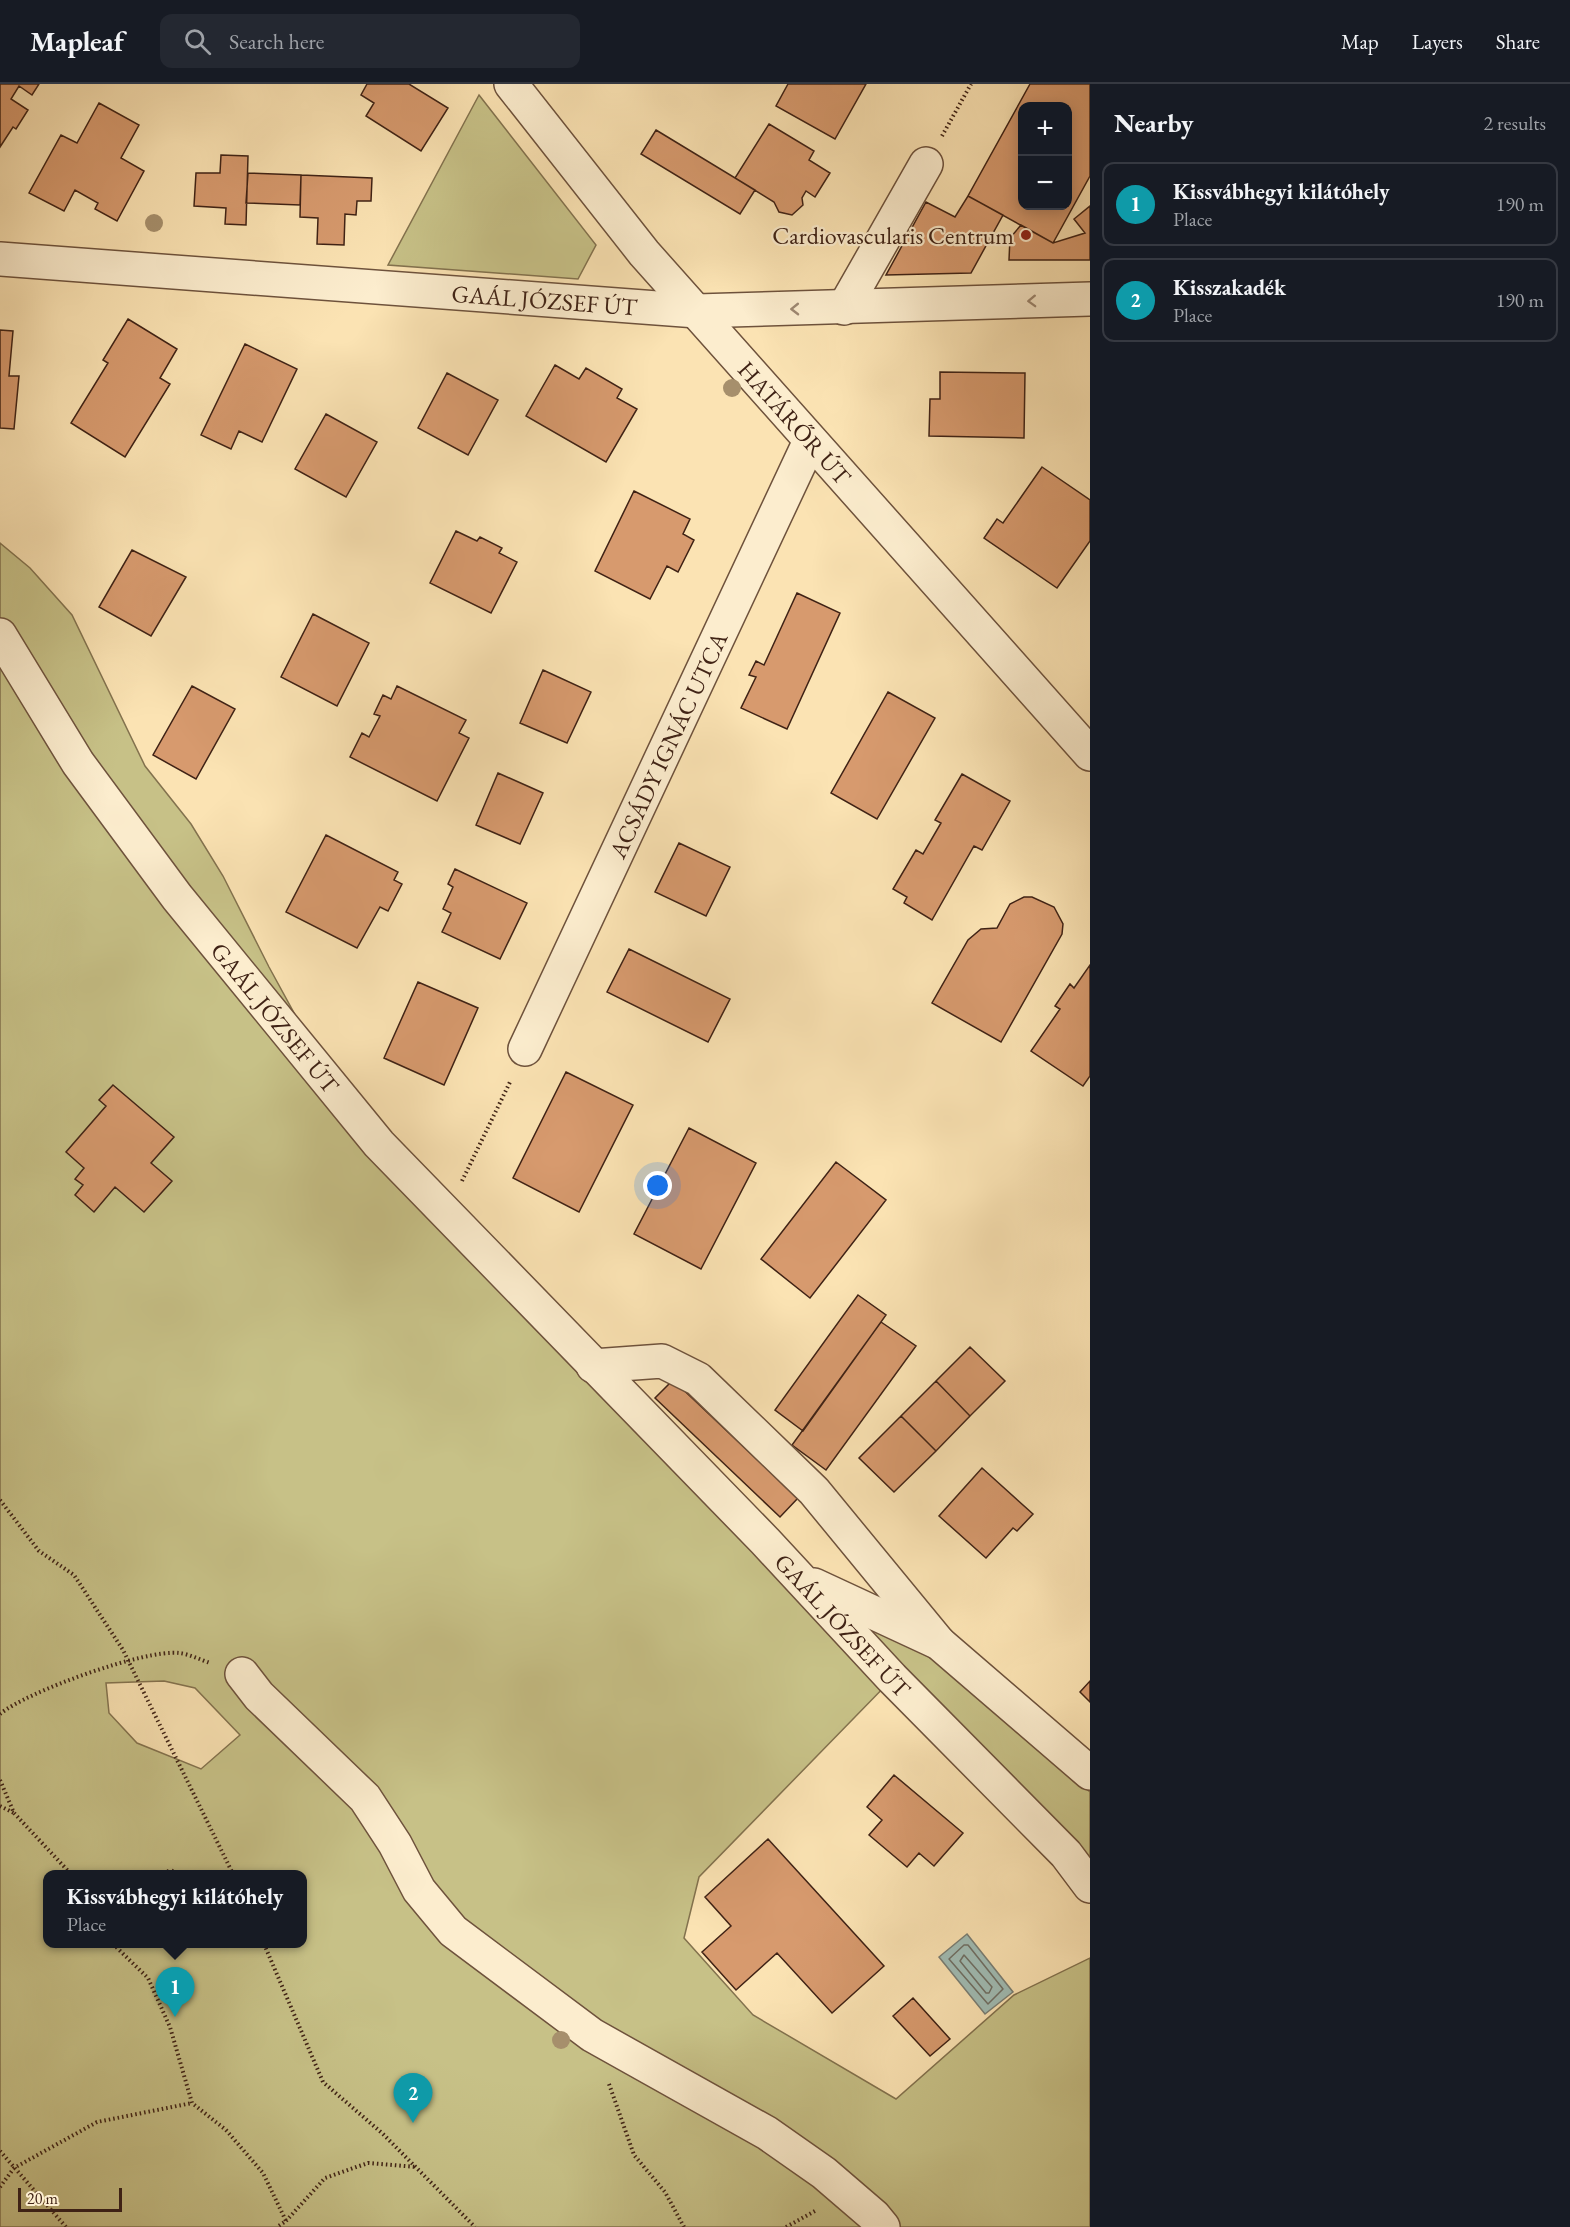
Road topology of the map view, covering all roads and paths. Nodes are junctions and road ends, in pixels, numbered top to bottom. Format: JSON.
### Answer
{"nodes":[{"id":1,"x":511,"y":84,"type":"edge"},
{"id":2,"x":971,"y":84,"type":"edge"},
{"id":3,"x":926,"y":164,"type":"joint"},
{"id":4,"x":0,"y":259,"type":"edge"},
{"id":5,"x":1090,"y":299,"type":"edge"},
{"id":6,"x":844,"y":308,"type":"junction"},
{"id":7,"x":697,"y":311,"type":"junction"},
{"id":8,"x":810,"y":441,"type":"junction"},
{"id":9,"x":0,"y":634,"type":"edge"},
{"id":10,"x":1090,"y":754,"type":"edge"},
{"id":11,"x":525,"y":1049,"type":"joint"},
{"id":12,"x":447,"y":1212,"type":"junction"},
{"id":13,"x":593,"y":1366,"type":"junction"},
{"id":14,"x":0,"y":1500,"type":"edge"},
{"id":15,"x":799,"y":1578,"type":"junction"},
{"id":16,"x":939,"y":1643,"type":"junction"},
{"id":17,"x":129,"y":1661,"type":"junction"},
{"id":18,"x":242,"y":1674,"type":"joint"},
{"id":19,"x":0,"y":1714,"type":"edge"},
{"id":20,"x":1090,"y":1773,"type":"edge"},
{"id":21,"x":0,"y":1780,"type":"edge"},
{"id":22,"x":0,"y":1806,"type":"edge"},
{"id":23,"x":14,"y":1813,"type":"junction"},
{"id":24,"x":66,"y":1870,"type":"edge"},
{"id":25,"x":231,"y":1870,"type":"edge"},
{"id":26,"x":1090,"y":1886,"type":"edge"},
{"id":27,"x":118,"y":1948,"type":"edge"},
{"id":28,"x":266,"y":1948,"type":"edge"},
{"id":29,"x":592,"y":2035,"type":"junction"},
{"id":30,"x":192,"y":2103,"type":"junction"},
{"id":31,"x":0,"y":2151,"type":"edge"},
{"id":32,"x":418,"y":2167,"type":"junction"},
{"id":33,"x":14,"y":2168,"type":"junction"},
{"id":34,"x":0,"y":2187,"type":"edge"},
{"id":35,"x":286,"y":2221,"type":"junction"},
{"id":36,"x":66,"y":2227,"type":"edge"},
{"id":37,"x":277,"y":2227,"type":"edge"},
{"id":38,"x":475,"y":2227,"type":"edge"},
{"id":39,"x":684,"y":2227,"type":"edge"},
{"id":40,"x":883,"y":2227,"type":"edge"}],
"edges":[{"from":1,"to":7,"type":"street","name":"HATÁRŐR ÚT"},
{"from":2,"to":3,"type":"path"},
{"from":3,"to":6,"type":"street"},
{"from":4,"to":7,"type":"street","name":"GAÁL JÓZSEF ÚT"},
{"from":5,"to":6,"type":"street","name":"GAÁL JÓZSEF ÚT","one_way":true},
{"from":6,"to":7,"type":"street","name":"GAÁL JÓZSEF ÚT","one_way":true},
{"from":7,"to":8,"type":"street","name":"HATÁRŐR ÚT"},
{"from":8,"to":10,"type":"street","name":"HATÁRŐR ÚT"},
{"from":8,"to":11,"type":"street","name":"ACSÁDY IGNÁC UTCA"},
{"from":9,"to":12,"type":"street","name":"GAÁL JÓZSEF ÚT"},
{"from":11,"to":12,"type":"path"},
{"from":12,"to":13,"type":"street","name":"GAÁL JÓZSEF ÚT"},
{"from":13,"to":15,"type":"street","name":"GAÁL JÓZSEF ÚT"},
{"from":13,"to":16,"type":"street"},
{"from":14,"to":17,"type":"path"},
{"from":15,"to":16,"type":"street"},
{"from":15,"to":26,"type":"street","name":"GAÁL JÓZSEF ÚT"},
{"from":16,"to":20,"type":"street"},
{"from":17,"to":18,"type":"path"},
{"from":17,"to":19,"type":"path"},
{"from":17,"to":25,"type":"path"},
{"from":18,"to":29,"type":"street"},
{"from":21,"to":23,"type":"path"},
{"from":22,"to":23,"type":"path"},
{"from":23,"to":24,"type":"path"},
{"from":27,"to":30,"type":"path"},
{"from":28,"to":32,"type":"path"},
{"from":29,"to":39,"type":"path"},
{"from":29,"to":40,"type":"street"},
{"from":30,"to":33,"type":"path"},
{"from":30,"to":35,"type":"path"},
{"from":31,"to":33,"type":"path"},
{"from":32,"to":35,"type":"path"},
{"from":32,"to":38,"type":"path"},
{"from":33,"to":34,"type":"path"},
{"from":33,"to":36,"type":"path"},
{"from":35,"to":37,"type":"path"}]}
